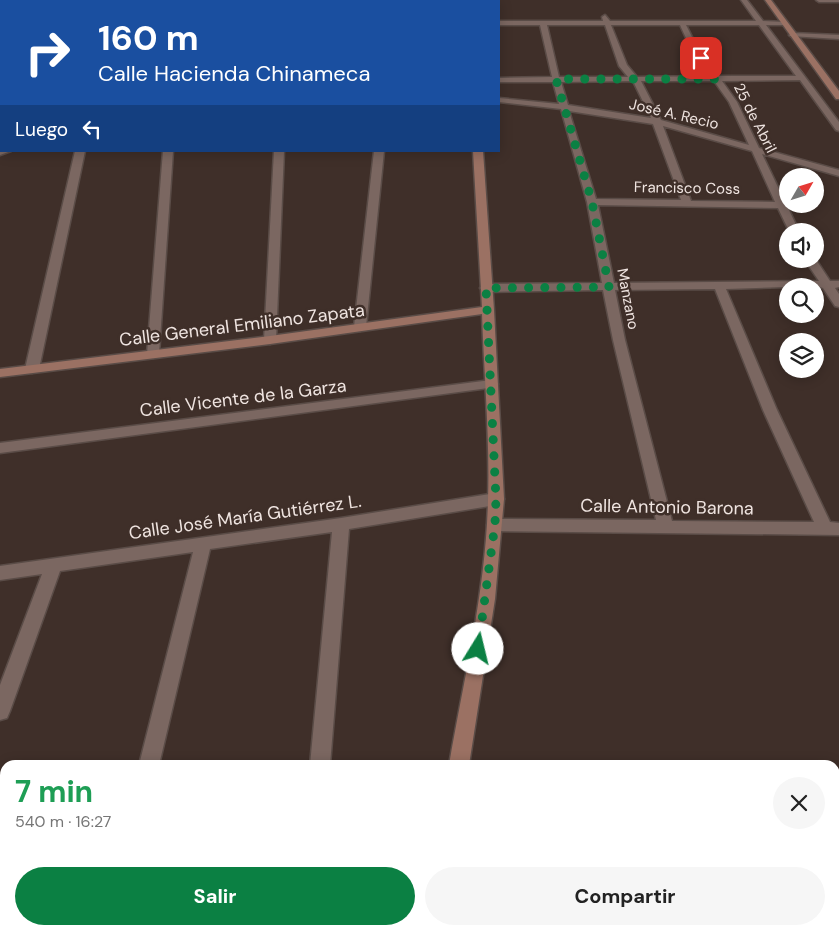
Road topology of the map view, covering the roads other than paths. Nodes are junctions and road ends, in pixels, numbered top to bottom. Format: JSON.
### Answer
{"nodes":[{"id":1,"x":744,"y":0,"type":"edge"},
{"id":2,"x":768,"y":0,"type":"edge"},
{"id":3,"x":819,"y":0,"type":"edge"},
{"id":4,"x":839,"y":0,"type":"edge"},
{"id":5,"x":500,"y":17,"type":"edge"},
{"id":6,"x":606,"y":20,"type":"junction"},
{"id":7,"x":757,"y":20,"type":"junction"},
{"id":8,"x":781,"y":20,"type":"junction"},
{"id":9,"x":500,"y":23,"type":"edge"},
{"id":10,"x":544,"y":23,"type":"junction"},
{"id":11,"x":682,"y":23,"type":"junction"},
{"id":12,"x":792,"y":35,"type":"junction"},
{"id":13,"x":839,"y":37,"type":"edge"},
{"id":14,"x":801,"y":78,"type":"junction"},
{"id":15,"x":556,"y":79,"type":"junction"},
{"id":16,"x":717,"y":79,"type":"junction"},
{"id":17,"x":500,"y":80,"type":"edge"},
{"id":18,"x":635,"y":80,"type":"junction"},
{"id":19,"x":839,"y":97,"type":"edge"},
{"id":20,"x":500,"y":100,"type":"edge"},
{"id":21,"x":564,"y":107,"type":"junction"},
{"id":22,"x":657,"y":122,"type":"junction"},
{"id":23,"x":839,"y":128,"type":"edge"},
{"id":24,"x":755,"y":149,"type":"junction"},
{"id":25,"x":80,"y":152,"type":"edge"},
{"id":26,"x":168,"y":152,"type":"edge"},
{"id":27,"x":280,"y":152,"type":"edge"},
{"id":28,"x":378,"y":152,"type":"edge"},
{"id":29,"x":478,"y":152,"type":"edge"},
{"id":30,"x":839,"y":173,"type":"edge"},
{"id":31,"x":779,"y":197,"type":"edge"},
{"id":32,"x":592,"y":202,"type":"junction"},
{"id":33,"x":688,"y":203,"type":"junction"},
{"id":34,"x":779,"y":205,"type":"edge"},
{"id":35,"x":816,"y":268,"type":"edge"},
{"id":36,"x":827,"y":284,"type":"junction"},
{"id":37,"x":839,"y":284,"type":"edge"},
{"id":38,"x":718,"y":285,"type":"junction"},
{"id":39,"x":609,"y":287,"type":"junction"},
{"id":40,"x":486,"y":288,"type":"junction"},
{"id":41,"x":839,"y":303,"type":"edge"},
{"id":42,"x":488,"y":310,"type":"junction"},
{"id":43,"x":360,"y":327,"type":"junction"},
{"id":44,"x":270,"y":340,"type":"junction"},
{"id":45,"x":153,"y":354,"type":"junction"},
{"id":46,"x":32,"y":369,"type":"junction"},
{"id":47,"x":0,"y":373,"type":"edge"},
{"id":48,"x":491,"y":384,"type":"junction"},
{"id":49,"x":0,"y":448,"type":"edge"},
{"id":50,"x":496,"y":499,"type":"junction"},
{"id":51,"x":341,"y":524,"type":"junction"},
{"id":52,"x":495,"y":524,"type":"junction"},
{"id":53,"x":665,"y":526,"type":"junction"},
{"id":54,"x":832,"y":529,"type":"edge"},
{"id":55,"x":203,"y":544,"type":"junction"},
{"id":56,"x":54,"y":564,"type":"junction"},
{"id":57,"x":0,"y":573,"type":"edge"},
{"id":58,"x":0,"y":711,"type":"edge"},
{"id":59,"x":150,"y":760,"type":"edge"},
{"id":60,"x":320,"y":760,"type":"edge"},
{"id":61,"x":460,"y":760,"type":"edge"}],
"edges":[{"from":1,"to":7,"type":"street"},
{"from":2,"to":8,"type":"street"},
{"from":3,"to":4,"type":"street"},
{"from":5,"to":6,"type":"street"},
{"from":6,"to":7,"type":"street"},
{"from":6,"to":10,"type":"street"},
{"from":6,"to":11,"type":"street"},
{"from":6,"to":18,"type":"street"},
{"from":7,"to":8,"type":"street"},
{"from":7,"to":11,"type":"street"},
{"from":7,"to":14,"type":"street"},
{"from":8,"to":12,"type":"street"},
{"from":9,"to":10,"type":"street"},
{"from":10,"to":15,"type":"street","name":"Manzano"},
{"from":11,"to":16,"type":"street","name":"25 de Abril"},
{"from":12,"to":13,"type":"street"},
{"from":12,"to":19,"type":"street"},
{"from":14,"to":16,"type":"street"},
{"from":14,"to":23,"type":"street"},
{"from":15,"to":17,"type":"street"},
{"from":15,"to":18,"type":"street"},
{"from":15,"to":21,"type":"street","name":"Manzano"},
{"from":16,"to":18,"type":"street"},
{"from":16,"to":24,"type":"street","name":"25 de Abril"},
{"from":18,"to":22,"type":"street"},
{"from":20,"to":21,"type":"street","name":"José A. Recio"},
{"from":21,"to":22,"type":"street","name":"José A. Recio"},
{"from":21,"to":32,"type":"street","name":"Manzano"},
{"from":22,"to":24,"type":"street","name":"José A. Recio"},
{"from":22,"to":33,"type":"street"},
{"from":24,"to":30,"type":"street","name":"José A. Recio"},
{"from":24,"to":31,"type":"street","name":"25 de Abril"},
{"from":25,"to":46,"type":"street"},
{"from":26,"to":45,"type":"street"},
{"from":27,"to":44,"type":"street"},
{"from":28,"to":43,"type":"street"},
{"from":29,"to":40,"type":"street"},
{"from":32,"to":33,"type":"street","name":"Francisco Coss"},
{"from":32,"to":39,"type":"street","name":"Manzano"},
{"from":33,"to":34,"type":"street","name":"Francisco Coss"},
{"from":35,"to":36,"type":"street"},
{"from":36,"to":37,"type":"street"},
{"from":36,"to":38,"type":"street"},
{"from":36,"to":41,"type":"street"},
{"from":38,"to":39,"type":"street"},
{"from":38,"to":54,"type":"street"},
{"from":39,"to":40,"type":"street"},
{"from":39,"to":53,"type":"street","name":"Manzano"},
{"from":40,"to":42,"type":"street"},
{"from":42,"to":43,"type":"street","name":"Calle General Emiliano Zapata"},
{"from":42,"to":48,"type":"street"},
{"from":43,"to":44,"type":"street","name":"Calle General Emiliano Zapata"},
{"from":44,"to":45,"type":"street","name":"Calle General Emiliano Zapata"},
{"from":45,"to":46,"type":"street","name":"Calle General Emiliano Zapata"},
{"from":46,"to":47,"type":"street","name":"Calle General Emiliano Zapata"},
{"from":48,"to":49,"type":"street","name":"Calle Vicente de la Garza"},
{"from":48,"to":50,"type":"street"},
{"from":50,"to":51,"type":"street","name":"Calle José María Gutiérrez L."},
{"from":50,"to":52,"type":"street"},
{"from":51,"to":55,"type":"street","name":"Calle José María Gutiérrez L."},
{"from":51,"to":60,"type":"street"},
{"from":52,"to":53,"type":"street","name":"Calle Antonio Barona"},
{"from":52,"to":61,"type":"street"},
{"from":53,"to":54,"type":"street","name":"Calle Antonio Barona"},
{"from":55,"to":56,"type":"street","name":"Calle José María Gutiérrez L."},
{"from":55,"to":59,"type":"street"},
{"from":56,"to":57,"type":"street","name":"Calle José María Gutiérrez L."},
{"from":56,"to":58,"type":"street"}]}
